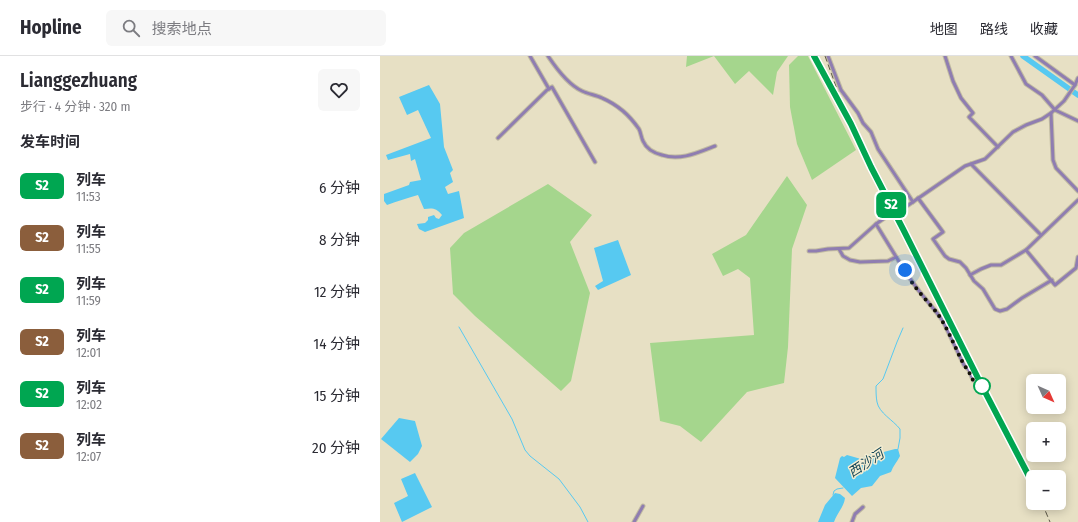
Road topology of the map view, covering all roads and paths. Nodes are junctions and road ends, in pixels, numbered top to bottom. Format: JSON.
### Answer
{"nodes":[{"id":1,"x":530,"y":56,"type":"edge"},
{"id":2,"x":548,"y":56,"type":"edge"},
{"id":3,"x":828,"y":56,"type":"edge"},
{"id":4,"x":945,"y":56,"type":"edge"},
{"id":5,"x":1011,"y":56,"type":"edge"},
{"id":6,"x":1035,"y":56,"type":"edge"},
{"id":7,"x":1078,"y":78,"type":"edge"},
{"id":8,"x":1074,"y":85,"type":"junction"},
{"id":9,"x":549,"y":89,"type":"junction"},
{"id":10,"x":1055,"y":110,"type":"junction"},
{"id":11,"x":1051,"y":113,"type":"junction"},
{"id":12,"x":1078,"y":121,"type":"edge"},
{"id":13,"x":498,"y":138,"type":"dead end"},
{"id":14,"x":714,"y":146,"type":"dead end"},
{"id":15,"x":998,"y":146,"type":"junction"},
{"id":16,"x":595,"y":162,"type":"dead end"},
{"id":17,"x":971,"y":164,"type":"junction"},
{"id":18,"x":1078,"y":191,"type":"edge"},
{"id":19,"x":918,"y":198,"type":"junction"},
{"id":20,"x":1078,"y":200,"type":"edge"},
{"id":21,"x":913,"y":202,"type":"junction"},
{"id":22,"x":876,"y":224,"type":"junction"},
{"id":23,"x":1041,"y":235,"type":"junction"},
{"id":24,"x":838,"y":249,"type":"junction"},
{"id":25,"x":1026,"y":250,"type":"junction"},
{"id":26,"x":808,"y":251,"type":"dead end"},
{"id":27,"x":896,"y":257,"type":"junction"},
{"id":28,"x":1078,"y":257,"type":"edge"},
{"id":29,"x":1077,"y":268,"type":"edge"},
{"id":30,"x":970,"y":275,"type":"junction"},
{"id":31,"x":1052,"y":280,"type":"junction"},
{"id":32,"x":973,"y":380,"type":"dead end"},
{"id":33,"x":643,"y":506,"type":"dead end"},
{"id":34,"x":863,"y":507,"type":"dead end"},
{"id":35,"x":634,"y":522,"type":"edge"},
{"id":36,"x":852,"y":522,"type":"edge"}],
"edges":[{"from":1,"to":9,"type":"street"},
{"from":2,"to":14,"type":"street"},
{"from":3,"to":21,"type":"street"},
{"from":4,"to":15,"type":"street"},
{"from":5,"to":10,"type":"street"},
{"from":6,"to":8,"type":"street"},
{"from":7,"to":8,"type":"street"},
{"from":8,"to":10,"type":"street"},
{"from":9,"to":13,"type":"street"},
{"from":9,"to":16,"type":"street"},
{"from":10,"to":11,"type":"street"},
{"from":10,"to":12,"type":"street"},
{"from":11,"to":15,"type":"street"},
{"from":11,"to":18,"type":"street"},
{"from":15,"to":17,"type":"street"},
{"from":17,"to":19,"type":"street"},
{"from":17,"to":23,"type":"street"},
{"from":19,"to":21,"type":"street"},
{"from":19,"to":30,"type":"street"},
{"from":20,"to":23,"type":"street"},
{"from":21,"to":22,"type":"street","bridge":true},
{"from":22,"to":24,"type":"street"},
{"from":22,"to":27,"type":"street"},
{"from":23,"to":25,"type":"street"},
{"from":24,"to":26,"type":"street"},
{"from":24,"to":27,"type":"street"},
{"from":25,"to":30,"type":"street"},
{"from":25,"to":31,"type":"street"},
{"from":27,"to":32,"type":"street"},
{"from":28,"to":29,"type":"street"},
{"from":29,"to":31,"type":"street"},
{"from":30,"to":31,"type":"street"},
{"from":33,"to":35,"type":"street"},
{"from":34,"to":36,"type":"street"}]}
